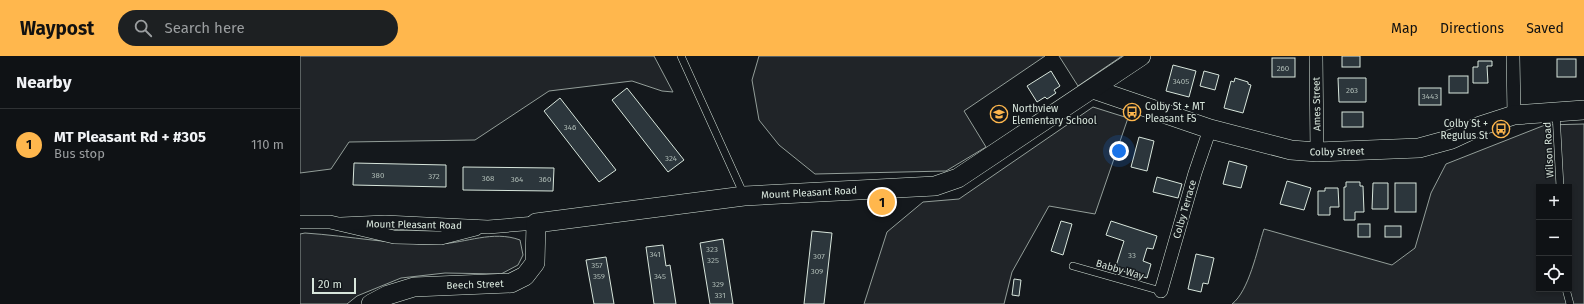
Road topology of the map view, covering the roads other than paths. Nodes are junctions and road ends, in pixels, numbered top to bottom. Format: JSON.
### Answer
{"nodes":[{"id":1,"x":681,"y":56,"type":"edge"},
{"id":2,"x":1141,"y":56,"type":"edge"},
{"id":3,"x":1316,"y":56,"type":"edge"},
{"id":4,"x":1513,"y":56,"type":"edge"},
{"id":5,"x":1094,"y":89,"type":"junction"},
{"id":6,"x":1584,"y":110,"type":"edge"},
{"id":7,"x":1556,"y":111,"type":"junction"},
{"id":8,"x":1514,"y":115,"type":"junction"},
{"id":9,"x":1210,"y":129,"type":"junction"},
{"id":10,"x":1317,"y":152,"type":"junction"},
{"id":11,"x":1560,"y":184,"type":"edge"},
{"id":12,"x":744,"y":196,"type":"junction"},
{"id":13,"x":300,"y":222,"type":"edge"},
{"id":14,"x":536,"y":223,"type":"junction"},
{"id":15,"x":1073,"y":266,"type":"dead end"},
{"id":16,"x":1161,"y":291,"type":"joint"},
{"id":17,"x":1567,"y":292,"type":"edge"},
{"id":18,"x":371,"y":304,"type":"edge"},
{"id":19,"x":1570,"y":304,"type":"edge"}],
"edges":[{"from":1,"to":12,"type":"lane"},
{"from":2,"to":5,"type":"street","name":"Mount Pleasant Road"},
{"from":3,"to":10,"type":"street","name":"Ames Street"},
{"from":4,"to":8,"type":"street"},
{"from":5,"to":9,"type":"street","name":"Colby Street"},
{"from":5,"to":12,"type":"street","name":"Mount Pleasant Road"},
{"from":6,"to":7,"type":"street","name":"Colby Street"},
{"from":7,"to":8,"type":"street","name":"Colby Street"},
{"from":7,"to":11,"type":"lane","name":"Wilson Road"},
{"from":8,"to":10,"type":"street","name":"Colby Street"},
{"from":9,"to":10,"type":"street","name":"Colby Street"},
{"from":9,"to":16,"type":"street","name":"Colby Terrace"},
{"from":12,"to":14,"type":"street","name":"Mount Pleasant Road"},
{"from":13,"to":14,"type":"street","name":"Mount Pleasant Road"},
{"from":14,"to":18,"type":"street","name":"Beech Street"},
{"from":15,"to":16,"type":"lane","name":"Babby Way"},
{"from":17,"to":19,"type":"lane"}]}
